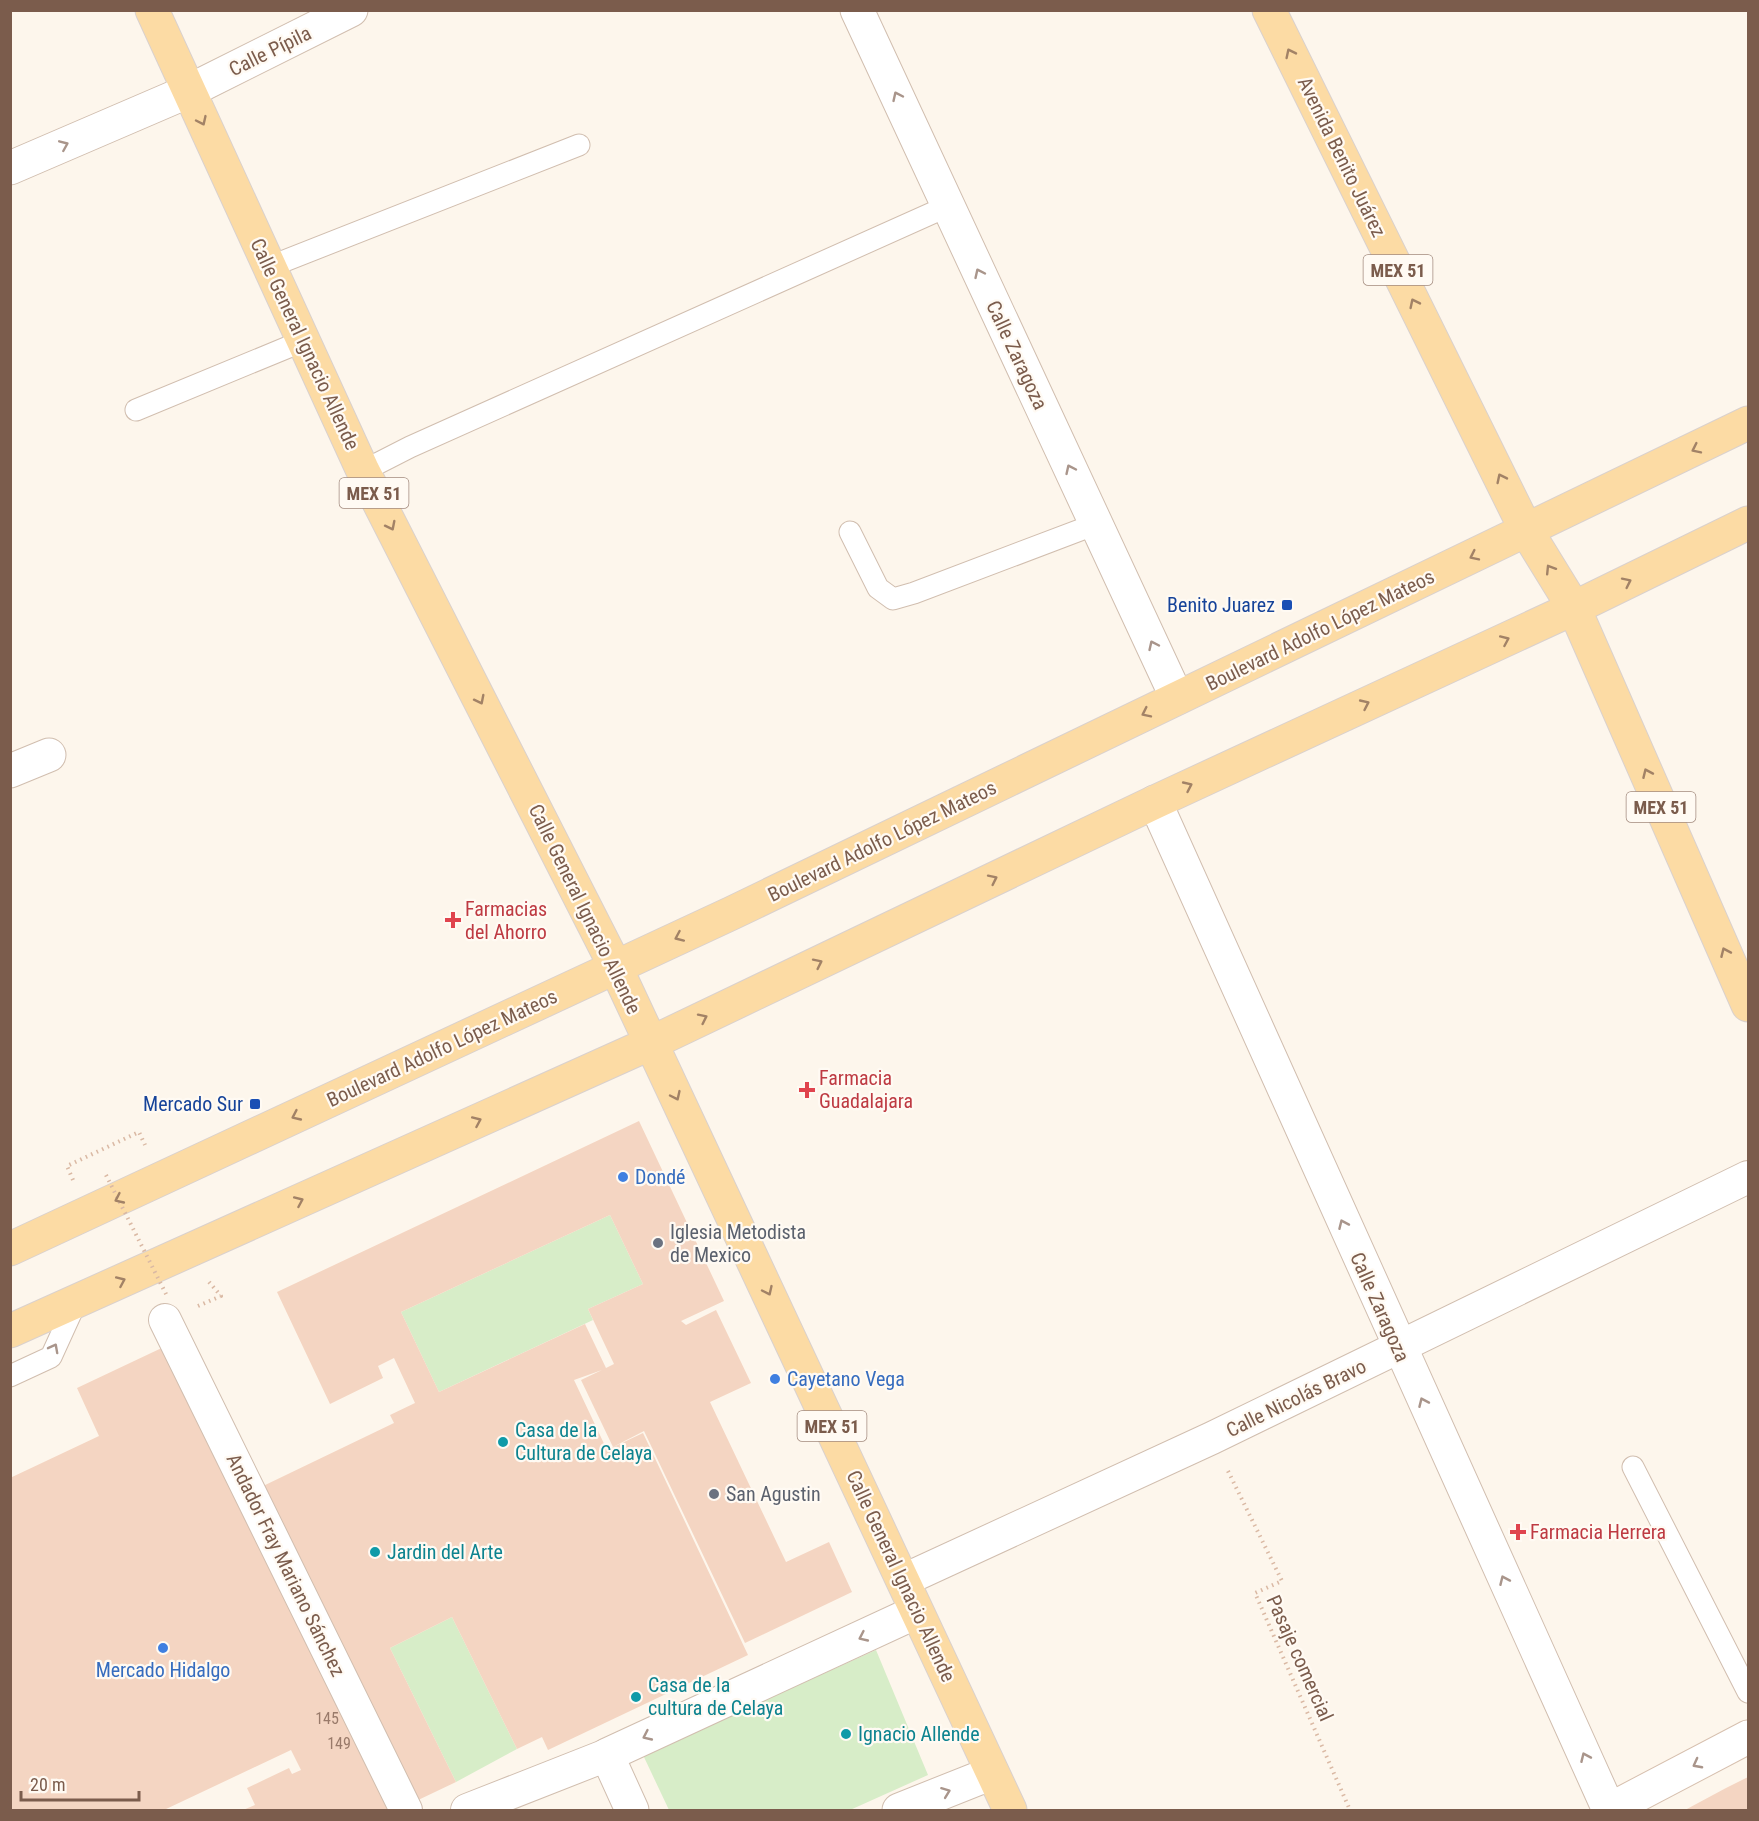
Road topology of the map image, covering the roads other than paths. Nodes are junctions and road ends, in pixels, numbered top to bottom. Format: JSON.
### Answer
{"nodes":[{"id":1,"x":152,"y":10,"type":"edge"},
{"id":2,"x":351,"y":10,"type":"edge"},
{"id":3,"x":857,"y":10,"type":"edge"},
{"id":4,"x":1269,"y":10,"type":"edge"},
{"id":5,"x":189,"y":92,"type":"junction"},
{"id":6,"x":579,"y":145,"type":"dead end"},
{"id":7,"x":10,"y":168,"type":"edge"},
{"id":8,"x":948,"y":206,"type":"junction"},
{"id":9,"x":269,"y":267,"type":"junction"},
{"id":10,"x":303,"y":341,"type":"junction"},
{"id":11,"x":136,"y":410,"type":"dead end"},
{"id":12,"x":1749,"y":423,"type":"edge"},
{"id":13,"x":363,"y":471,"type":"junction"},
{"id":14,"x":1749,"y":523,"type":"edge"},
{"id":15,"x":1096,"y":524,"type":"junction"},
{"id":16,"x":1526,"y":530,"type":"junction"},
{"id":17,"x":850,"y":532,"type":"dead end"},
{"id":18,"x":1574,"y":608,"type":"junction"},
{"id":19,"x":1177,"y":698,"type":"junction"},
{"id":20,"x":49,"y":755,"type":"dead end"},
{"id":21,"x":10,"y":771,"type":"edge"},
{"id":22,"x":1155,"y":802,"type":"junction"},
{"id":23,"x":615,"y":966,"type":"junction"},
{"id":24,"x":1749,"y":1005,"type":"edge"},
{"id":25,"x":651,"y":1043,"type":"junction"},
{"id":26,"x":1749,"y":1177,"type":"edge"},
{"id":27,"x":10,"y":1249,"type":"edge"},
{"id":28,"x":77,"y":1300,"type":"junction"},
{"id":29,"x":167,"y":1309,"type":"road end"},
{"id":30,"x":10,"y":1331,"type":"edge"},
{"id":31,"x":1399,"y":1348,"type":"junction"},
{"id":32,"x":10,"y":1376,"type":"edge"},
{"id":33,"x":1633,"y":1467,"type":"dead end"},
{"id":34,"x":904,"y":1580,"type":"junction"},
{"id":35,"x":916,"y":1612,"type":"junction"},
{"id":36,"x":1749,"y":1692,"type":"edge"},
{"id":37,"x":1749,"y":1737,"type":"edge"},
{"id":38,"x":607,"y":1755,"type":"junction"},
{"id":39,"x":992,"y":1773,"type":"junction"},
{"id":40,"x":406,"y":1810,"type":"edge"},
{"id":41,"x":468,"y":1810,"type":"edge"},
{"id":42,"x":632,"y":1810,"type":"edge"},
{"id":43,"x":899,"y":1810,"type":"edge"},
{"id":44,"x":1010,"y":1810,"type":"edge"},
{"id":45,"x":1609,"y":1810,"type":"edge"}],
"edges":[{"from":1,"to":5,"type":"main road","name":"Calle General Ignacio Allende","number":"MEX 51"},
{"from":2,"to":5,"type":"street","name":"Calle Pípila"},
{"from":8,"to":3,"type":"street","name":"Calle Zaragoza","one_way":true},
{"from":16,"to":4,"type":"main road","name":"Avenida Benito Juárez","number":"MEX 51","one_way":true},
{"from":7,"to":5,"type":"street","name":"Calle Pípila","one_way":true},
{"from":5,"to":9,"type":"main road","name":"Calle General Ignacio Allende","number":"MEX 51","one_way":true},
{"from":6,"to":9,"type":"lane"},
{"from":8,"to":13,"type":"lane"},
{"from":15,"to":8,"type":"street","name":"Calle Zaragoza","one_way":true},
{"from":9,"to":10,"type":"main road","name":"Calle General Ignacio Allende","number":"MEX 51"},
{"from":10,"to":11,"type":"lane"},
{"from":10,"to":13,"type":"main road","name":"Calle General Ignacio Allende","number":"MEX 51"},
{"from":12,"to":16,"type":"main road","name":"Boulevard Adolfo López Mateos","one_way":true},
{"from":13,"to":23,"type":"main road","name":"Calle General Ignacio Allende","number":"MEX 51","one_way":true},
{"from":18,"to":14,"type":"main road","one_way":true},
{"from":15,"to":17,"type":"lane"},
{"from":19,"to":15,"type":"street","name":"Calle Zaragoza","one_way":true},
{"from":18,"to":16,"type":"main road","number":"MEX 51","one_way":true},
{"from":16,"to":19,"type":"main road","name":"Boulevard Adolfo López Mateos","one_way":true},
{"from":22,"to":18,"type":"main road","one_way":true},
{"from":24,"to":18,"type":"main road","number":"MEX 51","one_way":true},
{"from":19,"to":23,"type":"main road","name":"Boulevard Adolfo López Mateos","one_way":true},
{"from":20,"to":21,"type":"street"},
{"from":25,"to":22,"type":"main road","one_way":true},
{"from":31,"to":22,"type":"street","name":"Calle Zaragoza","one_way":true},
{"from":23,"to":25,"type":"main road","name":"Calle General Ignacio Allende","number":"MEX 51"},
{"from":23,"to":27,"type":"main road","name":"Boulevard Adolfo López Mateos","one_way":true},
{"from":28,"to":25,"type":"main road","one_way":true},
{"from":25,"to":34,"type":"main road","name":"Calle General Ignacio Allende","number":"MEX 51","one_way":true},
{"from":26,"to":31,"type":"street","name":"Calle Nicolás Bravo"},
{"from":28,"to":30,"type":"main road"},
{"from":32,"to":28,"type":"lane","one_way":true},
{"from":29,"to":40,"type":"street","name":"Andador Fray Mariano Sánchez"},
{"from":31,"to":34,"type":"street","name":"Calle Nicolás Bravo"},
{"from":45,"to":31,"type":"street","name":"Calle Zaragoza","one_way":true},
{"from":33,"to":36,"type":"lane"},
{"from":34,"to":35,"type":"main road","name":"Calle General Ignacio Allende","number":"MEX 51"},
{"from":35,"to":38,"type":"street","one_way":true},
{"from":35,"to":39,"type":"main road","name":"Calle General Ignacio Allende","number":"MEX 51"},
{"from":37,"to":45,"type":"street","one_way":true},
{"from":38,"to":41,"type":"street"},
{"from":38,"to":42,"type":"street"},
{"from":43,"to":39,"type":"street","one_way":true},
{"from":39,"to":44,"type":"main road","name":"Calle General Ignacio Allende","number":"MEX 51"}]}
